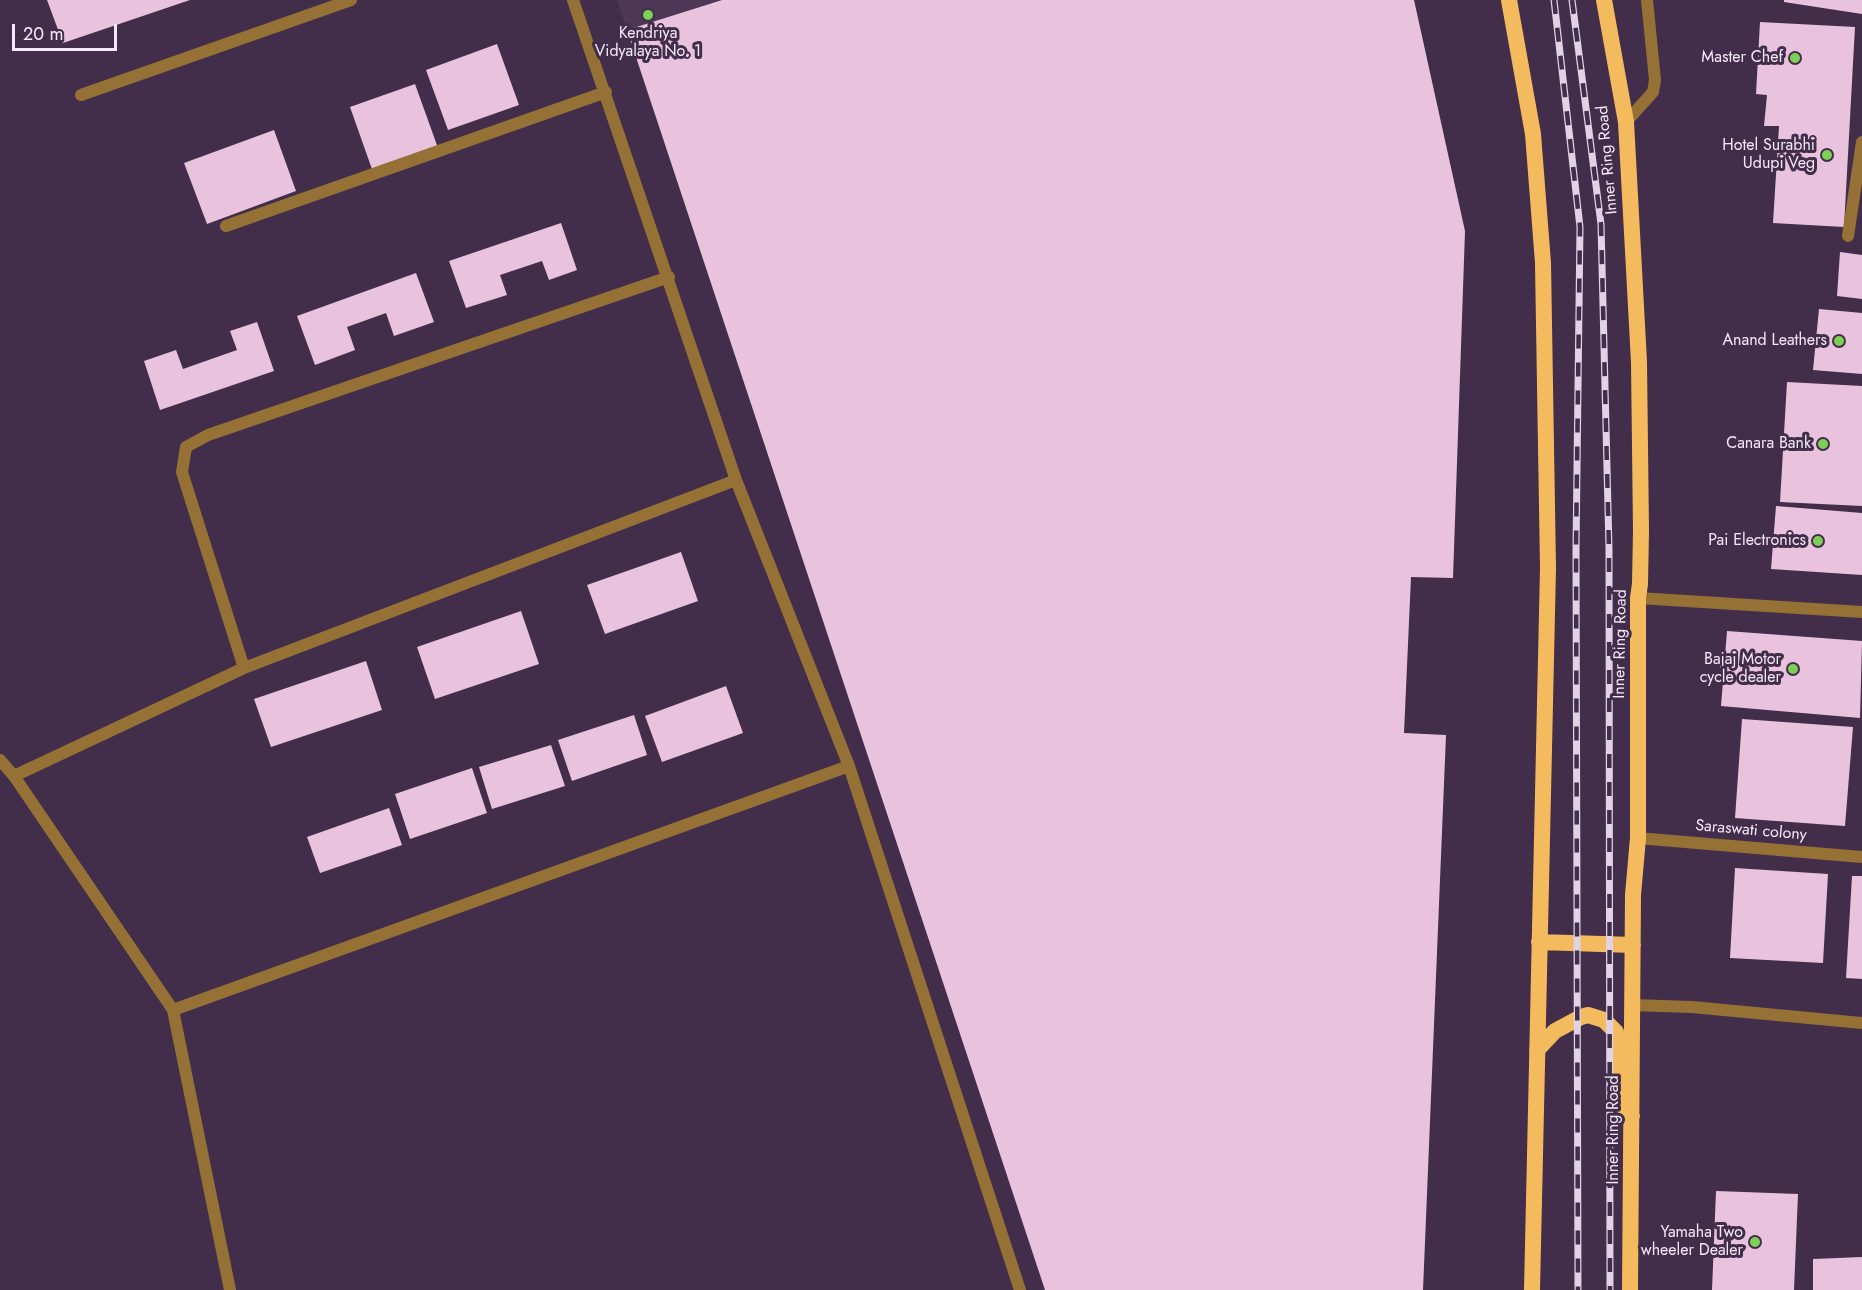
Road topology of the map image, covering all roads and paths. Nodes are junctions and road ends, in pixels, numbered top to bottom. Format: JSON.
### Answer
{"nodes":[{"id":1,"x":351,"y":0,"type":"edge"},
{"id":2,"x":573,"y":0,"type":"edge"},
{"id":3,"x":1509,"y":0,"type":"edge"},
{"id":4,"x":1604,"y":0,"type":"edge"},
{"id":5,"x":1647,"y":0,"type":"edge"},
{"id":6,"x":606,"y":92,"type":"junction"},
{"id":7,"x":81,"y":95,"type":"dead end"},
{"id":8,"x":1626,"y":123,"type":"junction"},
{"id":9,"x":1862,"y":142,"type":"edge"},
{"id":10,"x":226,"y":226,"type":"dead end"},
{"id":11,"x":1848,"y":236,"type":"dead end"},
{"id":12,"x":669,"y":278,"type":"junction"},
{"id":13,"x":736,"y":480,"type":"junction"},
{"id":14,"x":1638,"y":598,"type":"junction"},
{"id":15,"x":1862,"y":612,"type":"edge"},
{"id":16,"x":244,"y":668,"type":"junction"},
{"id":17,"x":0,"y":760,"type":"edge"},
{"id":18,"x":849,"y":766,"type":"junction"},
{"id":19,"x":14,"y":776,"type":"junction"},
{"id":20,"x":1638,"y":838,"type":"junction"},
{"id":21,"x":1862,"y":857,"type":"edge"},
{"id":22,"x":1539,"y":942,"type":"junction"},
{"id":23,"x":1633,"y":945,"type":"junction"},
{"id":24,"x":1632,"y":1005,"type":"junction"},
{"id":25,"x":173,"y":1010,"type":"junction"},
{"id":26,"x":1862,"y":1023,"type":"edge"},
{"id":27,"x":1537,"y":1050,"type":"junction"},
{"id":28,"x":1632,"y":1116,"type":"junction"},
{"id":29,"x":230,"y":1290,"type":"edge"},
{"id":30,"x":1020,"y":1290,"type":"edge"},
{"id":31,"x":1532,"y":1290,"type":"edge"},
{"id":32,"x":1630,"y":1290,"type":"edge"}],
"edges":[{"from":1,"to":7,"type":"street"},
{"from":2,"to":6,"type":"street"},
{"from":3,"to":22,"type":"highway"},
{"from":4,"to":8,"type":"highway","name":"Inner Ring Road"},
{"from":5,"to":8,"type":"street"},
{"from":6,"to":10,"type":"street"},
{"from":6,"to":12,"type":"street"},
{"from":8,"to":14,"type":"highway","name":"Inner Ring Road"},
{"from":9,"to":11,"type":"street"},
{"from":12,"to":13,"type":"street"},
{"from":12,"to":16,"type":"street"},
{"from":13,"to":16,"type":"street"},
{"from":13,"to":18,"type":"street"},
{"from":14,"to":15,"type":"street"},
{"from":14,"to":20,"type":"highway","name":"Inner Ring Road"},
{"from":16,"to":19,"type":"street"},
{"from":17,"to":19,"type":"street"},
{"from":18,"to":25,"type":"street"},
{"from":18,"to":30,"type":"street"},
{"from":19,"to":25,"type":"street"},
{"from":20,"to":21,"type":"street","name":"Saraswati colony"},
{"from":20,"to":23,"type":"highway","name":"Inner Ring Road"},
{"from":22,"to":23,"type":"highway"},
{"from":22,"to":27,"type":"highway"},
{"from":23,"to":24,"type":"highway","name":"Inner Ring Road"},
{"from":24,"to":26,"type":"street"},
{"from":24,"to":28,"type":"highway","name":"Inner Ring Road"},
{"from":25,"to":29,"type":"street"},
{"from":27,"to":28,"type":"highway"},
{"from":27,"to":31,"type":"highway"},
{"from":28,"to":32,"type":"highway","name":"Inner Ring Road"}]}
